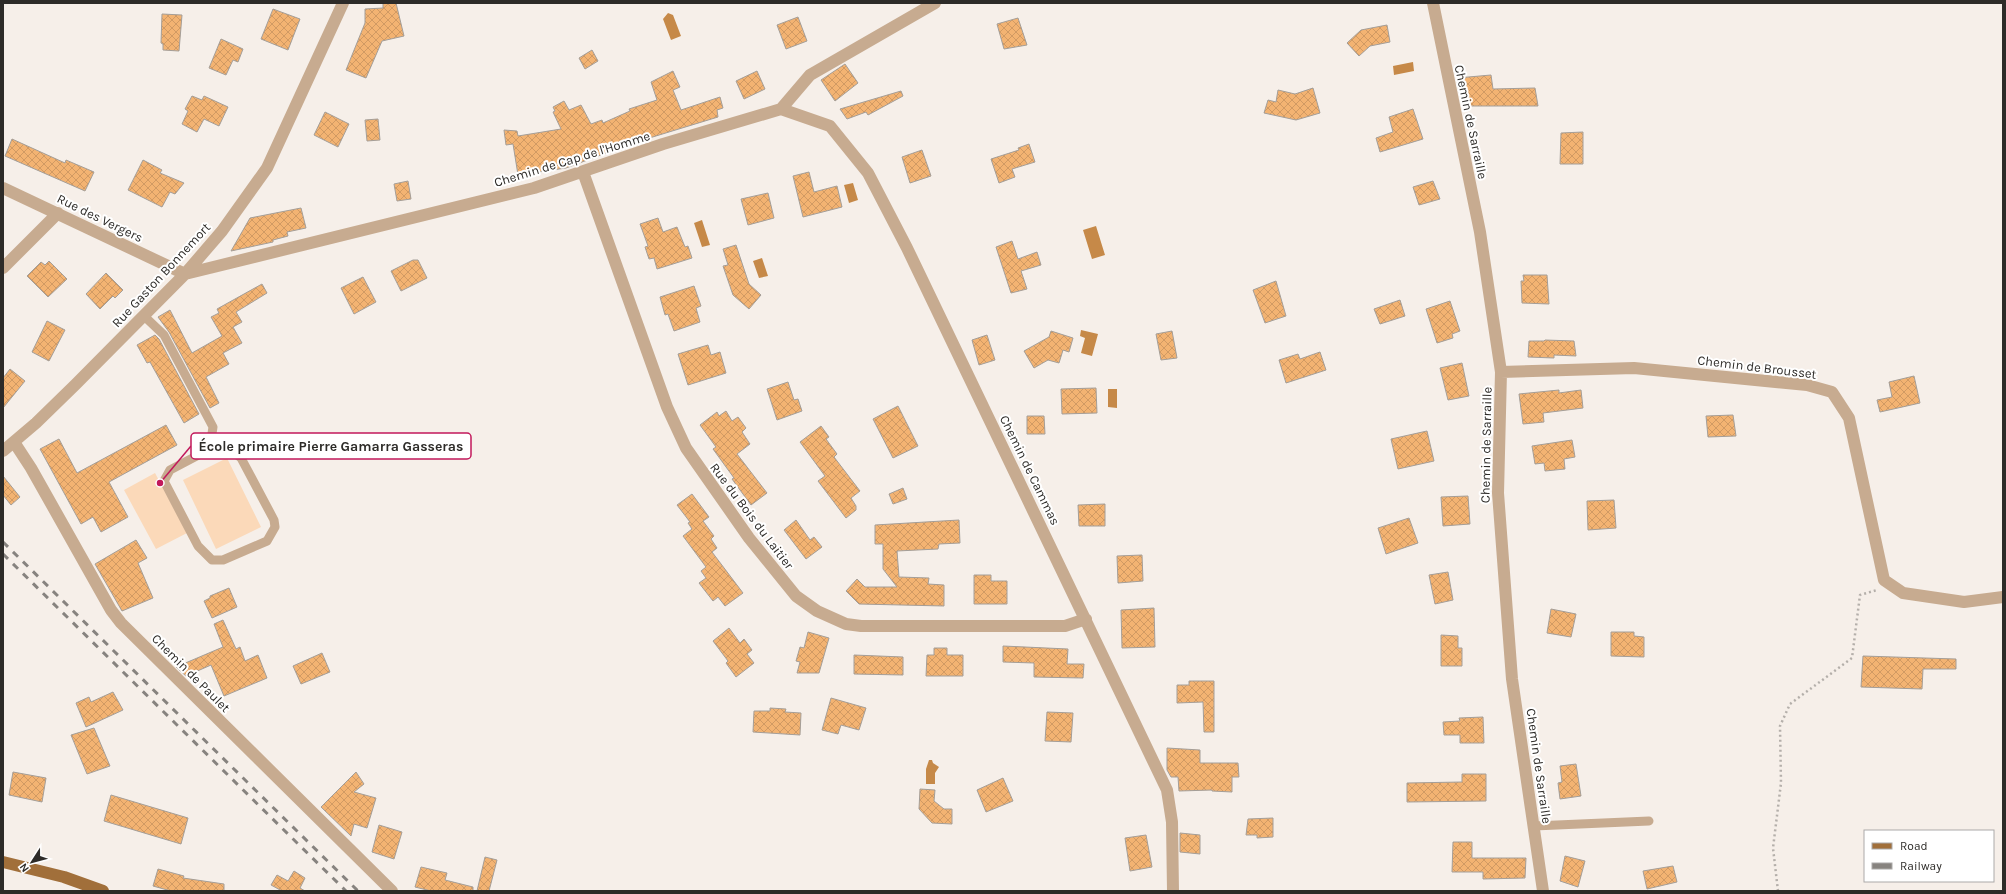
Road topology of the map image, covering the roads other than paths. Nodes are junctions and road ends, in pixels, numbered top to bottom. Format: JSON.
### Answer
{"nodes":[{"id":1,"x":344,"y":3,"type":"edge"},
{"id":2,"x":935,"y":3,"type":"edge"},
{"id":3,"x":1433,"y":3,"type":"edge"},
{"id":4,"x":781,"y":109,"type":"junction"},
{"id":5,"x":583,"y":172,"type":"junction"},
{"id":6,"x":3,"y":188,"type":"edge"},
{"id":7,"x":58,"y":213,"type":"junction"},
{"id":8,"x":3,"y":268,"type":"edge"},
{"id":9,"x":185,"y":274,"type":"junction"},
{"id":10,"x":143,"y":315,"type":"junction"},
{"id":11,"x":1502,"y":372,"type":"junction"},
{"id":12,"x":14,"y":442,"type":"junction"},
{"id":13,"x":3,"y":451,"type":"edge"},
{"id":14,"x":206,"y":451,"type":"junction"},
{"id":15,"x":2003,"y":597,"type":"edge"},
{"id":16,"x":1086,"y":619,"type":"junction"},
{"id":17,"x":1649,"y":821,"type":"dead end"},
{"id":18,"x":1534,"y":826,"type":"junction"},
{"id":19,"x":3,"y":862,"type":"edge"},
{"id":20,"x":102,"y":891,"type":"edge"},
{"id":21,"x":392,"y":891,"type":"edge"},
{"id":22,"x":1173,"y":891,"type":"edge"},
{"id":23,"x":1543,"y":891,"type":"edge"}],
"edges":[{"from":1,"to":9,"type":"street","name":"Rue Gaston Bonnemort"},
{"from":2,"to":4,"type":"street"},
{"from":3,"to":11,"type":"street","name":"Chemin de Sarraille"},
{"from":4,"to":5,"type":"street","name":"Chemin de Cap de l'Homme"},
{"from":4,"to":16,"type":"street","name":"Chemin de Cammas"},
{"from":5,"to":9,"type":"street","name":"Chemin de Cap de l'Homme"},
{"from":5,"to":16,"type":"street","name":"Rue du Bois du Laitier"},
{"from":6,"to":7,"type":"street","name":"Rue des Vergers"},
{"from":7,"to":8,"type":"street"},
{"from":7,"to":9,"type":"street","name":"Rue des Vergers"},
{"from":9,"to":10,"type":"street","name":"Rue Gaston Bonnemort"},
{"from":10,"to":12,"type":"street","name":"Rue Gaston Bonnemort"},
{"from":10,"to":14,"type":"lane"},
{"from":11,"to":15,"type":"street","name":"Chemin de Brousset"},
{"from":11,"to":18,"type":"street","name":"Chemin de Sarraille"},
{"from":12,"to":13,"type":"street","name":"Rue Gaston Bonnemort"},
{"from":12,"to":21,"type":"street","name":"Chemin de Paulet"},
{"from":14,"to":14,"type":"lane"},
{"from":16,"to":22,"type":"street","name":"Chemin de Cammas"},
{"from":17,"to":18,"type":"lane"},
{"from":18,"to":23,"type":"street","name":"Chemin de Sarraille"},
{"from":19,"to":20,"type":"main road"}]}
